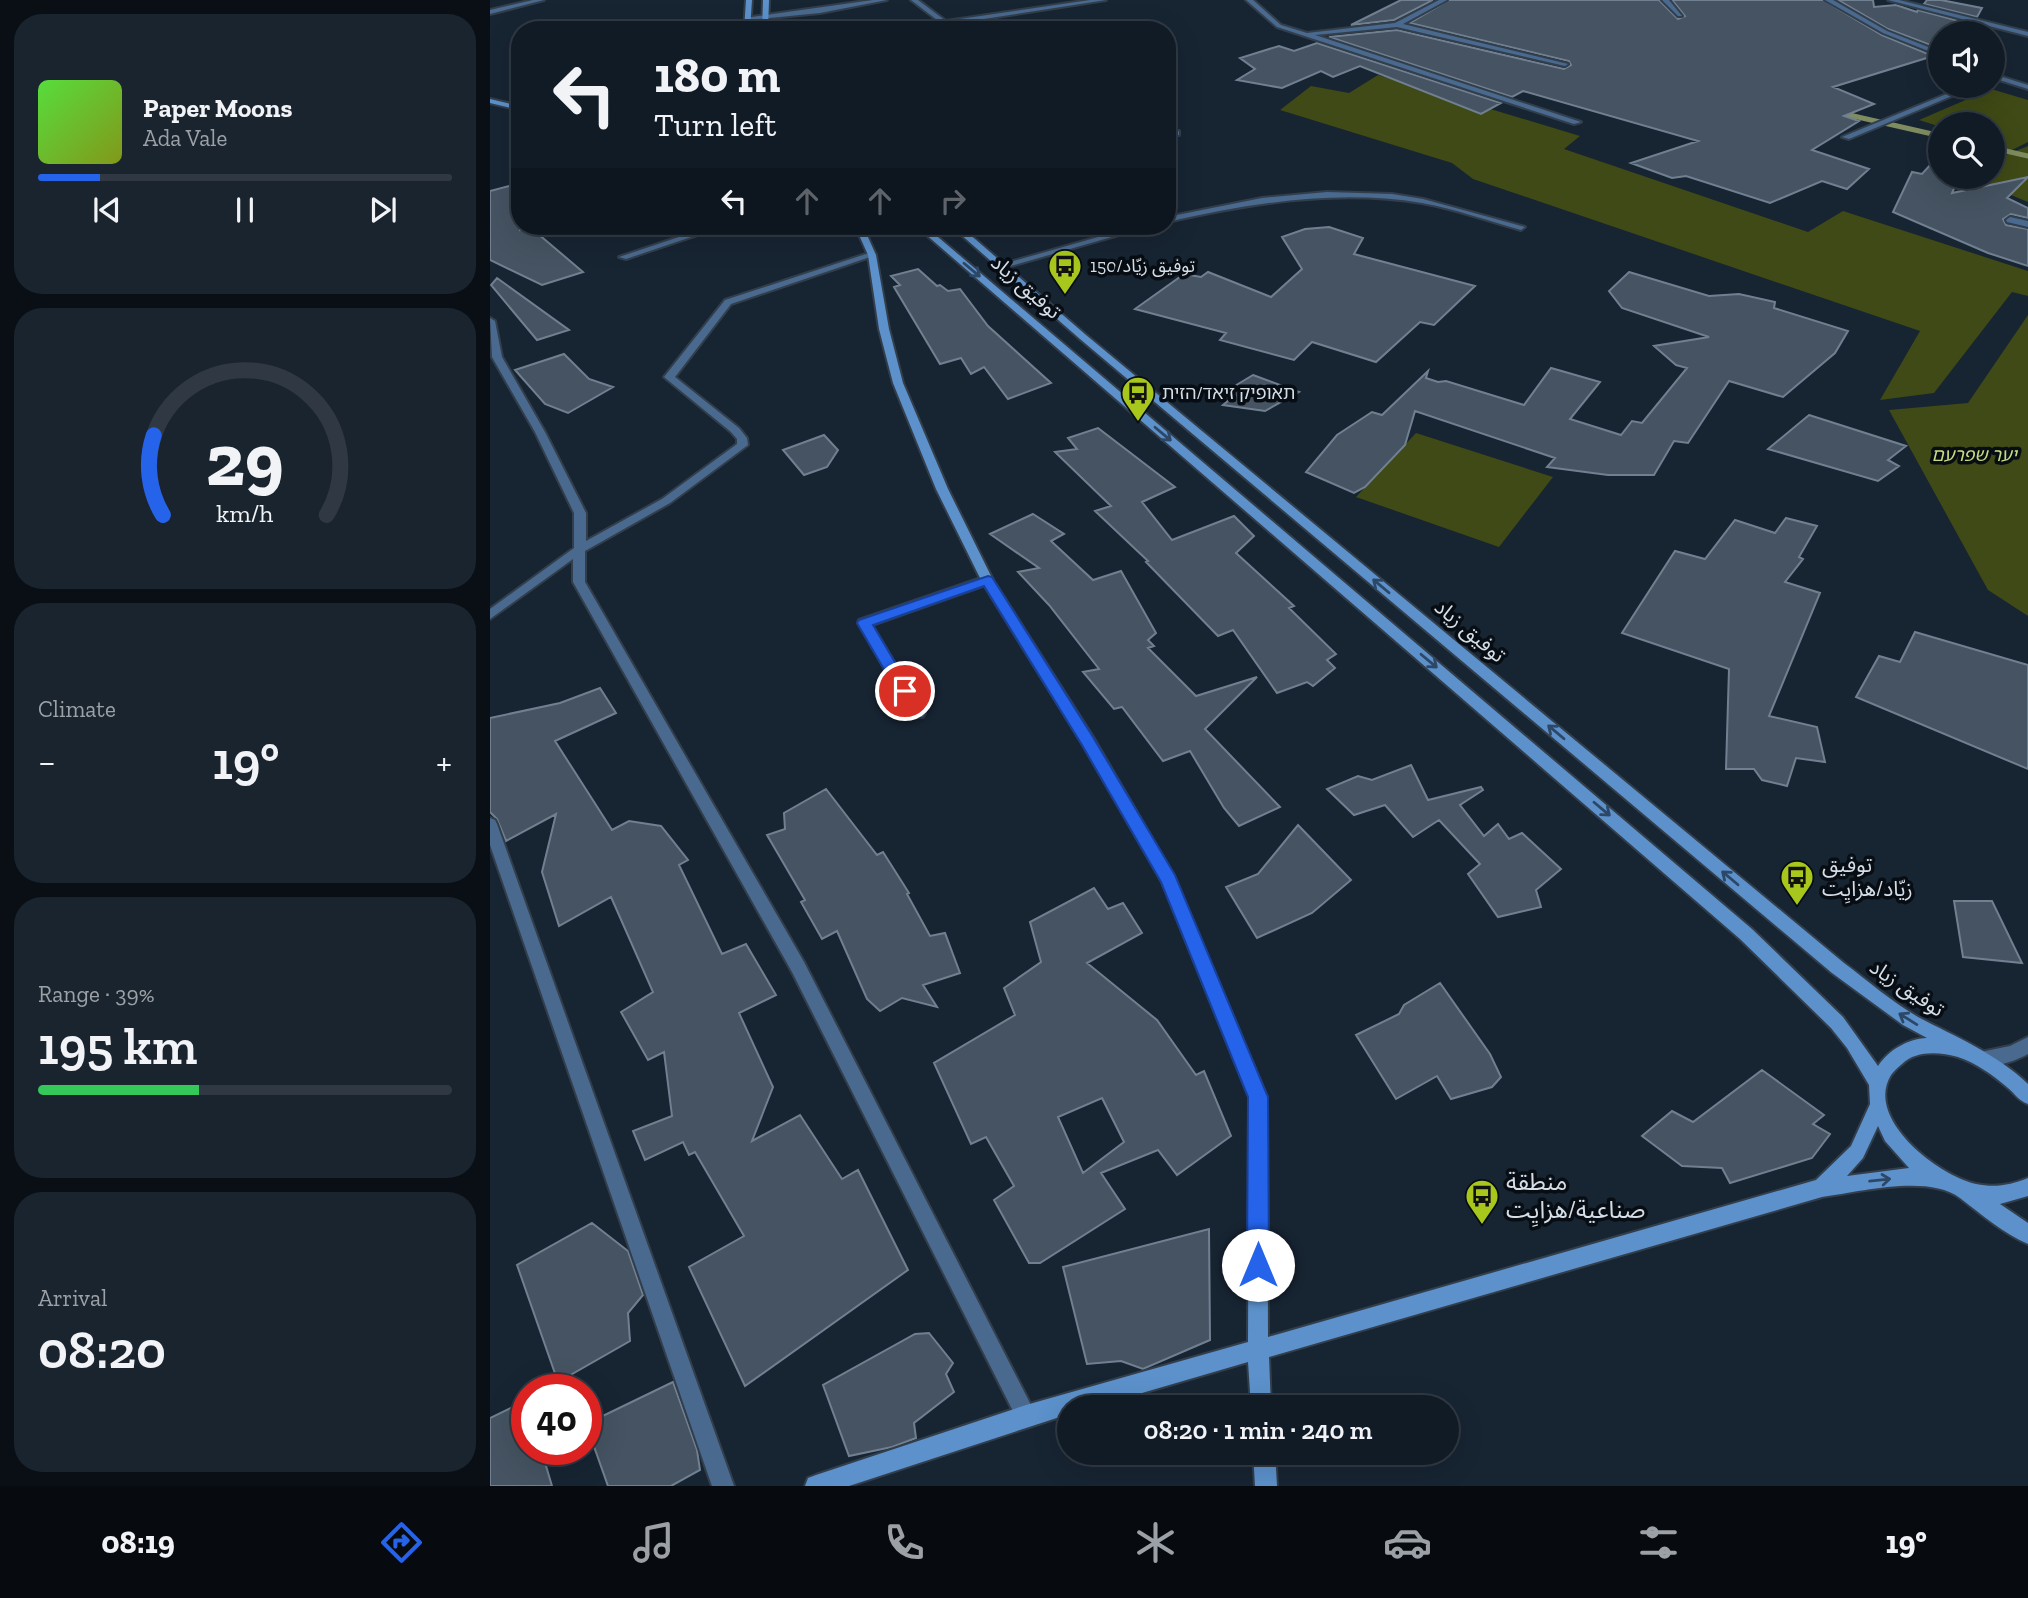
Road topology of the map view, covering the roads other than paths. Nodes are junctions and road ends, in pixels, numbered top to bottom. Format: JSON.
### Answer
{"nodes":[{"id":1,"x":541,"y":0,"type":"edge"},
{"id":2,"x":750,"y":0,"type":"edge"},
{"id":3,"x":766,"y":0,"type":"edge"},
{"id":4,"x":884,"y":0,"type":"edge"},
{"id":5,"x":914,"y":0,"type":"edge"},
{"id":6,"x":1103,"y":0,"type":"edge"},
{"id":7,"x":1249,"y":0,"type":"edge"},
{"id":8,"x":1444,"y":0,"type":"edge"},
{"id":9,"x":1665,"y":0,"type":"edge"},
{"id":10,"x":1828,"y":0,"type":"edge"},
{"id":11,"x":1891,"y":0,"type":"edge"},
{"id":12,"x":490,"y":12,"type":"edge"},
{"id":13,"x":1679,"y":15,"type":"dead end"},
{"id":14,"x":765,"y":17,"type":"junction"},
{"id":15,"x":748,"y":18,"type":"junction"},
{"id":16,"x":748,"y":21,"type":"edge"},
{"id":17,"x":765,"y":21,"type":"edge"},
{"id":18,"x":943,"y":21,"type":"edge"},
{"id":19,"x":960,"y":21,"type":"edge"},
{"id":20,"x":1397,"y":25,"type":"junction"},
{"id":21,"x":1304,"y":34,"type":"junction"},
{"id":22,"x":2028,"y":34,"type":"edge"},
{"id":23,"x":1928,"y":49,"type":"edge"},
{"id":24,"x":1565,"y":64,"type":"dead end"},
{"id":25,"x":2005,"y":80,"type":"edge"},
{"id":26,"x":2028,"y":87,"type":"edge"},
{"id":27,"x":1942,"y":98,"type":"edge"},
{"id":28,"x":490,"y":102,"type":"edge"},
{"id":29,"x":511,"y":106,"type":"edge"},
{"id":30,"x":1577,"y":122,"type":"dead end"},
{"id":31,"x":1846,"y":137,"type":"dead end"},
{"id":32,"x":1176,"y":218,"type":"edge"},
{"id":33,"x":2010,"y":220,"type":"dead end"},
{"id":34,"x":2028,"y":224,"type":"edge"},
{"id":35,"x":1521,"y":227,"type":"dead end"},
{"id":36,"x":692,"y":235,"type":"edge"},
{"id":37,"x":863,"y":235,"type":"edge"},
{"id":38,"x":930,"y":235,"type":"edge"},
{"id":39,"x":965,"y":235,"type":"edge"},
{"id":40,"x":1113,"y":235,"type":"edge"},
{"id":41,"x":872,"y":255,"type":"junction"},
{"id":42,"x":623,"y":257,"type":"dead end"},
{"id":43,"x":1001,"y":266,"type":"junction"},
{"id":44,"x":490,"y":321,"type":"edge"},
{"id":45,"x":578,"y":550,"type":"junction"},
{"id":46,"x":988,"y":580,"type":"junction"},
{"id":47,"x":490,"y":615,"type":"edge"},
{"id":48,"x":918,"y":714,"type":"dead end"},
{"id":49,"x":490,"y":824,"type":"edge"},
{"id":50,"x":2028,"y":1045,"type":"edge"},
{"id":51,"x":1975,"y":1056,"type":"junction"},
{"id":52,"x":1880,"y":1093,"type":"junction"},
{"id":53,"x":2028,"y":1096,"type":"edge"},
{"id":54,"x":1938,"y":1179,"type":"junction"},
{"id":55,"x":2028,"y":1186,"type":"edge"},
{"id":56,"x":1822,"y":1188,"type":"junction"},
{"id":57,"x":1964,"y":1191,"type":"junction"},
{"id":58,"x":2028,"y":1234,"type":"edge"},
{"id":59,"x":1258,"y":1349,"type":"junction"},
{"id":60,"x":1260,"y":1395,"type":"edge"},
{"id":61,"x":1026,"y":1416,"type":"junction"},
{"id":62,"x":1265,"y":1465,"type":"edge"},
{"id":63,"x":723,"y":1486,"type":"edge"},
{"id":64,"x":816,"y":1486,"type":"edge"},
{"id":65,"x":1266,"y":1486,"type":"edge"}],
"edges":[{"from":1,"to":12,"type":"street"},
{"from":2,"to":15,"type":"main road"},
{"from":3,"to":14,"type":"main road"},
{"from":4,"to":14,"type":"street"},
{"from":5,"to":18,"type":"street"},
{"from":6,"to":19,"type":"street"},
{"from":7,"to":21,"type":"street"},
{"from":8,"to":20,"type":"street"},
{"from":9,"to":13,"type":"street"},
{"from":10,"to":23,"type":"street"},
{"from":11,"to":22,"type":"street"},
{"from":14,"to":15,"type":"street"},
{"from":14,"to":17,"type":"main road"},
{"from":15,"to":16,"type":"main road"},
{"from":20,"to":21,"type":"street"},
{"from":20,"to":24,"type":"street"},
{"from":21,"to":30,"type":"street"},
{"from":25,"to":26,"type":"street"},
{"from":27,"to":31,"type":"street"},
{"from":28,"to":29,"type":"main road"},
{"from":32,"to":35,"type":"street"},
{"from":33,"to":34,"type":"street"},
{"from":36,"to":42,"type":"street"},
{"from":37,"to":41,"type":"main road"},
{"from":38,"to":52,"type":"main road","name":"توفيق زياد","one_way":true},
{"from":39,"to":43,"type":"main road","name":"توفيق زياد"},
{"from":40,"to":43,"type":"street"},
{"from":41,"to":45,"type":"street"},
{"from":41,"to":46,"type":"main road"},
{"from":51,"to":43,"type":"main road","name":"توفيق زياد","one_way":true},
{"from":44,"to":45,"type":"street"},
{"from":45,"to":47,"type":"street"},
{"from":45,"to":61,"type":"street"},
{"from":46,"to":48,"type":"street"},
{"from":46,"to":59,"type":"main road"},
{"from":49,"to":63,"type":"street"},
{"from":50,"to":51,"type":"street"},
{"from":51,"to":52,"type":"main road"},
{"from":51,"to":53,"type":"main road","name":"توفيق زياد"},
{"from":52,"to":54,"type":"main road","name":"توفيق زياد"},
{"from":52,"to":56,"type":"main road"},
{"from":56,"to":54,"type":"main road","one_way":true},
{"from":54,"to":57,"type":"main road"},
{"from":55,"to":57,"type":"main road"},
{"from":56,"to":59,"type":"main road"},
{"from":57,"to":58,"type":"main road"},
{"from":59,"to":60,"type":"main road"},
{"from":59,"to":61,"type":"main road"},
{"from":61,"to":64,"type":"main road"},
{"from":62,"to":65,"type":"main road"}]}
